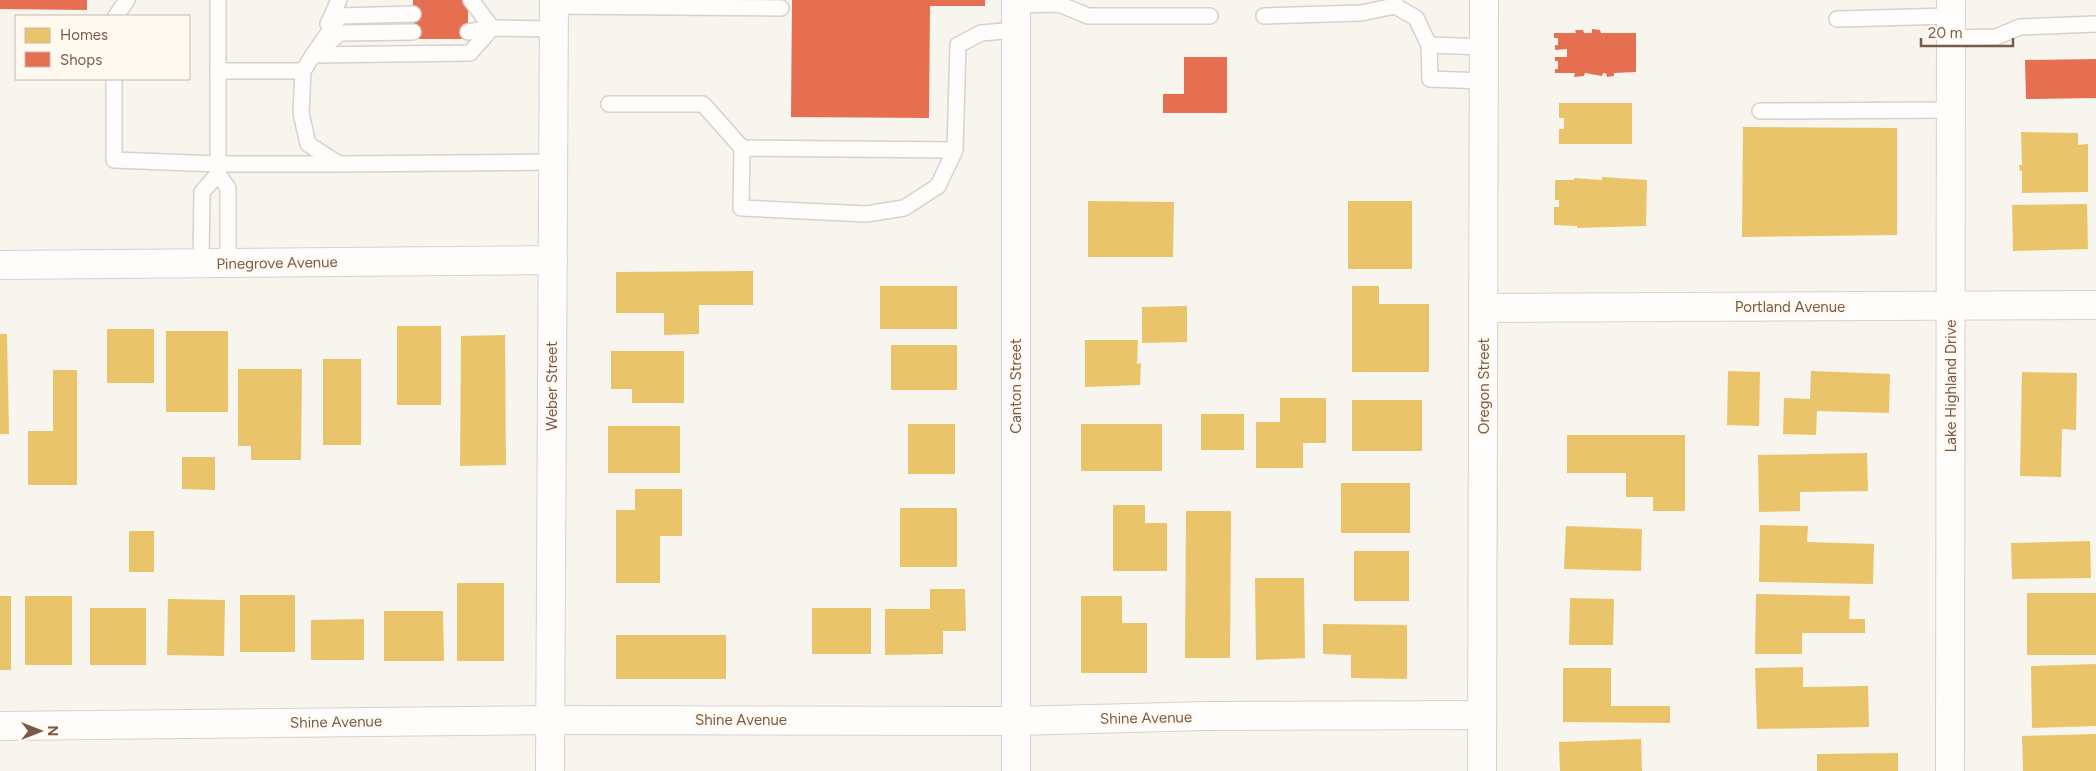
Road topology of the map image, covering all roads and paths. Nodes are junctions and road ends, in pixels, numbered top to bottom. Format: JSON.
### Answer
{"nodes":[{"id":1,"x":126,"y":0,"type":"edge"},
{"id":2,"x":218,"y":0,"type":"edge"},
{"id":3,"x":333,"y":0,"type":"edge"},
{"id":4,"x":339,"y":0,"type":"edge"},
{"id":5,"x":478,"y":0,"type":"edge"},
{"id":6,"x":1484,"y":0,"type":"edge"},
{"id":7,"x":1059,"y":2,"type":"edge"},
{"id":8,"x":696,"y":3,"type":"edge"},
{"id":9,"x":1395,"y":3,"type":"edge"},
{"id":10,"x":469,"y":7,"type":"edge"},
{"id":11,"x":781,"y":8,"type":"dead end"},
{"id":12,"x":554,"y":12,"type":"edge"},
{"id":13,"x":1016,"y":12,"type":"edge"},
{"id":14,"x":413,"y":14,"type":"dead end"},
{"id":15,"x":117,"y":15,"type":"edge"},
{"id":16,"x":1210,"y":16,"type":"dead end"},
{"id":17,"x":1264,"y":16,"type":"dead end"},
{"id":18,"x":1837,"y":18,"type":"dead end"},
{"id":19,"x":1951,"y":18,"type":"edge"},
{"id":20,"x":2096,"y":24,"type":"edge"},
{"id":21,"x":492,"y":28,"type":"junction"},
{"id":22,"x":413,"y":32,"type":"dead end"},
{"id":23,"x":468,"y":32,"type":"dead end"},
{"id":24,"x":1429,"y":45,"type":"junction"},
{"id":25,"x":1484,"y":46,"type":"junction"},
{"id":26,"x":313,"y":55,"type":"junction"},
{"id":27,"x":218,"y":71,"type":"junction"},
{"id":28,"x":303,"y":71,"type":"junction"},
{"id":29,"x":114,"y":80,"type":"edge"},
{"id":30,"x":1484,"y":81,"type":"junction"},
{"id":31,"x":609,"y":104,"type":"dead end"},
{"id":32,"x":1951,"y":110,"type":"junction"},
{"id":33,"x":1760,"y":111,"type":"dead end"},
{"id":34,"x":742,"y":148,"type":"junction"},
{"id":35,"x":955,"y":150,"type":"junction"},
{"id":36,"x":553,"y":162,"type":"junction"},
{"id":37,"x":338,"y":164,"type":"junction"},
{"id":38,"x":218,"y":169,"type":"junction"},
{"id":39,"x":553,"y":260,"type":"junction"},
{"id":40,"x":228,"y":263,"type":"junction"},
{"id":41,"x":201,"y":264,"type":"junction"},
{"id":42,"x":0,"y":265,"type":"edge"},
{"id":43,"x":2096,"y":305,"type":"edge"},
{"id":44,"x":1952,"y":306,"type":"junction"},
{"id":45,"x":1484,"y":308,"type":"junction"},
{"id":46,"x":1482,"y":715,"type":"junction"},
{"id":47,"x":550,"y":720,"type":"junction"},
{"id":48,"x":1016,"y":721,"type":"junction"},
{"id":49,"x":0,"y":726,"type":"edge"},
{"id":50,"x":550,"y":771,"type":"edge"},
{"id":51,"x":1016,"y":771,"type":"edge"},
{"id":52,"x":1482,"y":771,"type":"edge"},
{"id":53,"x":1950,"y":771,"type":"edge"}],
"edges":[{"from":1,"to":15,"type":"lane"},
{"from":2,"to":27,"type":"lane"},
{"from":3,"to":26,"type":"lane"},
{"from":4,"to":26,"type":"lane"},
{"from":5,"to":21,"type":"lane"},
{"from":6,"to":25,"type":"street","name":"Oregon Street"},
{"from":7,"to":13,"type":"lane"},
{"from":7,"to":16,"type":"lane"},
{"from":8,"to":11,"type":"lane"},
{"from":8,"to":12,"type":"lane"},
{"from":9,"to":17,"type":"lane"},
{"from":9,"to":24,"type":"lane"},
{"from":10,"to":21,"type":"lane"},
{"from":12,"to":21,"type":"lane"},
{"from":12,"to":36,"type":"street","name":"Weber Street"},
{"from":13,"to":35,"type":"lane"},
{"from":13,"to":48,"type":"street","name":"Canton Street"},
{"from":14,"to":26,"type":"lane"},
{"from":18,"to":19,"type":"lane"},
{"from":19,"to":20,"type":"lane"},
{"from":19,"to":32,"type":"street","name":"Lake Highland Drive"},
{"from":21,"to":23,"type":"lane"},
{"from":21,"to":26,"type":"lane"},
{"from":22,"to":26,"type":"lane"},
{"from":24,"to":25,"type":"lane"},
{"from":24,"to":30,"type":"lane"},
{"from":25,"to":30,"type":"street","name":"Oregon Street"},
{"from":26,"to":28,"type":"lane"},
{"from":27,"to":28,"type":"lane"},
{"from":27,"to":38,"type":"lane"},
{"from":28,"to":37,"type":"lane"},
{"from":29,"to":38,"type":"lane"},
{"from":30,"to":45,"type":"street","name":"Oregon Street"},
{"from":31,"to":34,"type":"lane"},
{"from":32,"to":33,"type":"lane"},
{"from":32,"to":44,"type":"street","name":"Lake Highland Drive"},
{"from":34,"to":35,"type":"lane"},
{"from":34,"to":35,"type":"lane"},
{"from":36,"to":37,"type":"lane"},
{"from":36,"to":39,"type":"street","name":"Weber Street"},
{"from":37,"to":38,"type":"lane"},
{"from":38,"to":40,"type":"lane"},
{"from":38,"to":41,"type":"lane"},
{"from":39,"to":40,"type":"street","name":"Pinegrove Avenue"},
{"from":39,"to":47,"type":"street","name":"Weber Street"},
{"from":40,"to":41,"type":"street","name":"Pinegrove Avenue"},
{"from":41,"to":42,"type":"street","name":"Pinegrove Avenue"},
{"from":43,"to":44,"type":"street","name":"Portland Avenue"},
{"from":44,"to":45,"type":"street","name":"Portland Avenue"},
{"from":44,"to":53,"type":"street","name":"Lake Highland Drive"},
{"from":45,"to":46,"type":"street","name":"Oregon Street"},
{"from":46,"to":48,"type":"street","name":"Shine Avenue"},
{"from":46,"to":52,"type":"street","name":"Oregon Street"},
{"from":47,"to":48,"type":"street","name":"Shine Avenue"},
{"from":47,"to":49,"type":"street","name":"Shine Avenue"},
{"from":47,"to":50,"type":"street","name":"Weber Street"},
{"from":48,"to":51,"type":"street","name":"Canton Street"}]}
